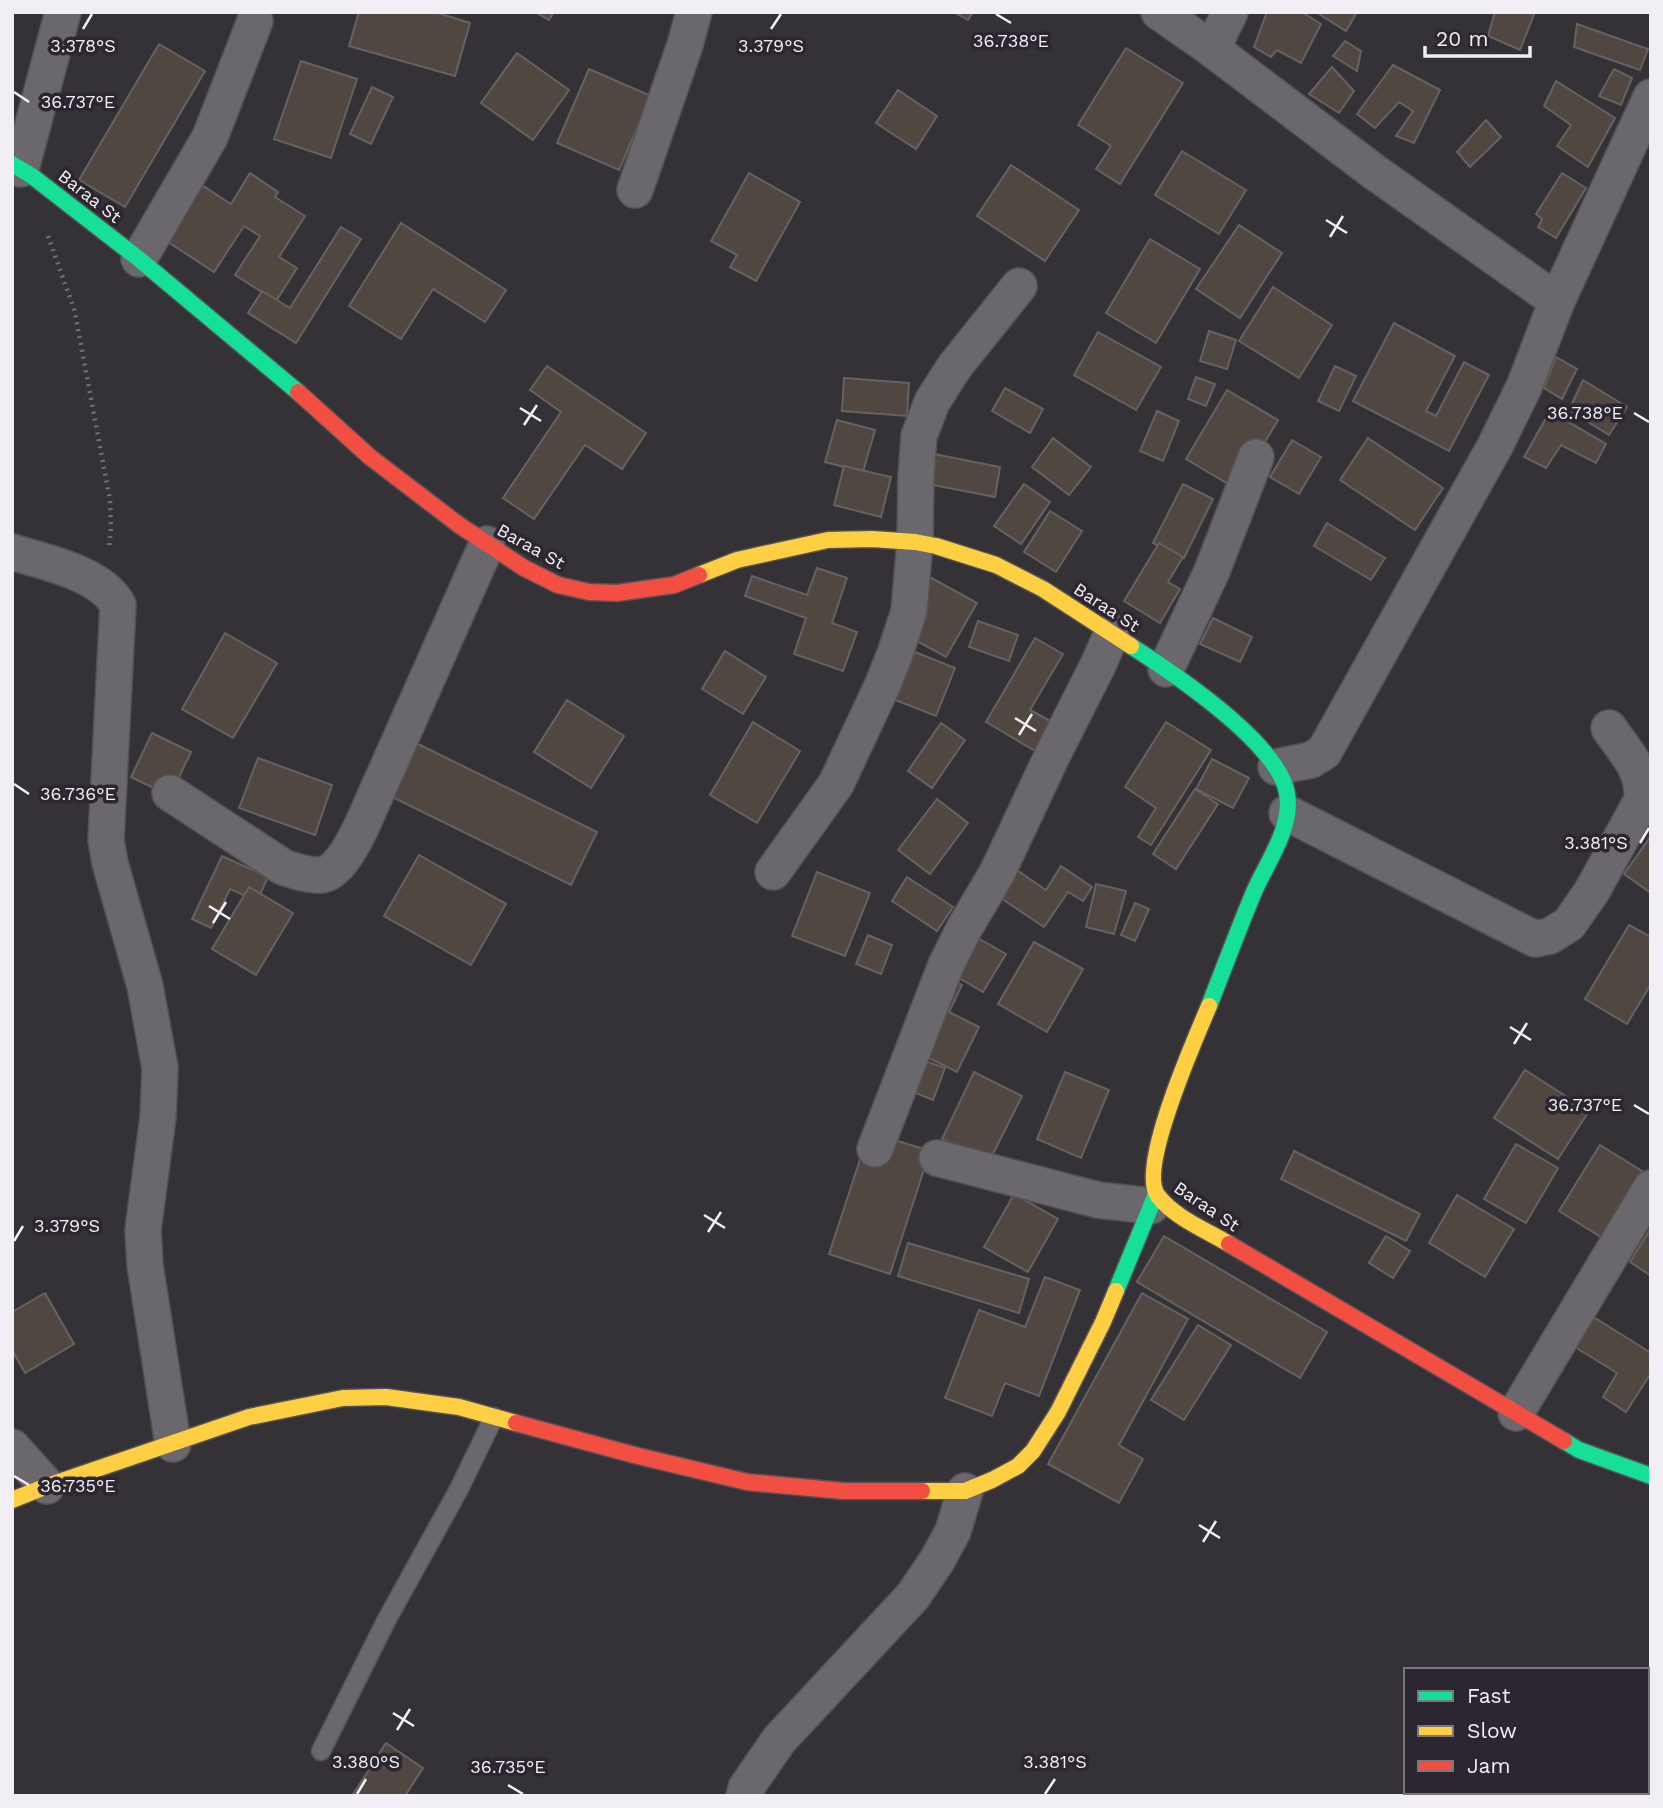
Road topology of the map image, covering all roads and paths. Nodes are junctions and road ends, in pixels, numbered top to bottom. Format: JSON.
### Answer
{"nodes":[{"id":1,"x":63,"y":12,"type":"edge"},
{"id":2,"x":694,"y":12,"type":"edge"},
{"id":3,"x":1159,"y":12,"type":"edge"},
{"id":4,"x":1230,"y":12,"type":"edge"},
{"id":5,"x":255,"y":21,"type":"dead end"},
{"id":6,"x":1212,"y":49,"type":"junction"},
{"id":7,"x":1651,"y":97,"type":"edge"},
{"id":8,"x":17,"y":166,"type":"edge"},
{"id":9,"x":635,"y":190,"type":"dead end"},
{"id":10,"x":54,"y":192,"type":"junction"},
{"id":11,"x":139,"y":259,"type":"junction"},
{"id":12,"x":1018,"y":286,"type":"dead end"},
{"id":13,"x":1557,"y":300,"type":"junction"},
{"id":14,"x":1256,"y":457,"type":"dead end"},
{"id":15,"x":915,"y":542,"type":"junction"},
{"id":16,"x":487,"y":544,"type":"junction"},
{"id":17,"x":12,"y":552,"type":"edge"},
{"id":18,"x":105,"y":588,"type":"junction"},
{"id":19,"x":1112,"y":633,"type":"junction"},
{"id":20,"x":1166,"y":669,"type":"junction"},
{"id":21,"x":1609,"y":728,"type":"dead end"},
{"id":22,"x":1276,"y":767,"type":"junction"},
{"id":23,"x":170,"y":793,"type":"dead end"},
{"id":24,"x":1287,"y":813,"type":"junction"},
{"id":25,"x":773,"y":873,"type":"dead end"},
{"id":26,"x":875,"y":1149,"type":"dead end"},
{"id":27,"x":937,"y":1158,"type":"dead end"},
{"id":28,"x":1651,"y":1188,"type":"edge"},
{"id":29,"x":1153,"y":1200,"type":"junction"},
{"id":30,"x":1516,"y":1413,"type":"junction"},
{"id":31,"x":494,"y":1416,"type":"junction"},
{"id":32,"x":173,"y":1444,"type":"junction"},
{"id":33,"x":12,"y":1447,"type":"edge"},
{"id":34,"x":1651,"y":1476,"type":"edge"},
{"id":35,"x":47,"y":1486,"type":"junction"},
{"id":36,"x":965,"y":1492,"type":"junction"},
{"id":37,"x":12,"y":1500,"type":"edge"},
{"id":38,"x":321,"y":1751,"type":"dead end"},
{"id":39,"x":744,"y":1796,"type":"edge"}],
"edges":[{"from":1,"to":8,"type":"street"},
{"from":2,"to":9,"type":"street"},
{"from":3,"to":6,"type":"street"},
{"from":4,"to":6,"type":"street"},
{"from":5,"to":11,"type":"street"},
{"from":6,"to":13,"type":"street"},
{"from":7,"to":13,"type":"street"},
{"from":8,"to":10,"type":"street","name":"Baraa St"},
{"from":10,"to":11,"type":"street","name":"Baraa St"},
{"from":10,"to":18,"type":"path"},
{"from":11,"to":16,"type":"street","name":"Baraa St"},
{"from":12,"to":15,"type":"street"},
{"from":13,"to":22,"type":"street"},
{"from":14,"to":20,"type":"street"},
{"from":15,"to":16,"type":"street","name":"Baraa St"},
{"from":15,"to":19,"type":"street","name":"Baraa St"},
{"from":15,"to":25,"type":"street"},
{"from":16,"to":23,"type":"street"},
{"from":17,"to":18,"type":"street"},
{"from":18,"to":32,"type":"street"},
{"from":19,"to":20,"type":"street","name":"Baraa St"},
{"from":19,"to":26,"type":"street"},
{"from":20,"to":22,"type":"street","name":"Baraa St"},
{"from":21,"to":24,"type":"street"},
{"from":22,"to":24,"type":"street","name":"Baraa St"},
{"from":24,"to":29,"type":"street","name":"Baraa St"},
{"from":27,"to":29,"type":"street"},
{"from":28,"to":30,"type":"street"},
{"from":29,"to":30,"type":"street","name":"Baraa St"},
{"from":29,"to":36,"type":"street"},
{"from":30,"to":34,"type":"street","name":"Baraa St"},
{"from":31,"to":32,"type":"street"},
{"from":31,"to":36,"type":"street"},
{"from":31,"to":38,"type":"lane"},
{"from":32,"to":35,"type":"street"},
{"from":33,"to":35,"type":"street"},
{"from":35,"to":37,"type":"street"},
{"from":36,"to":39,"type":"street"}]}
